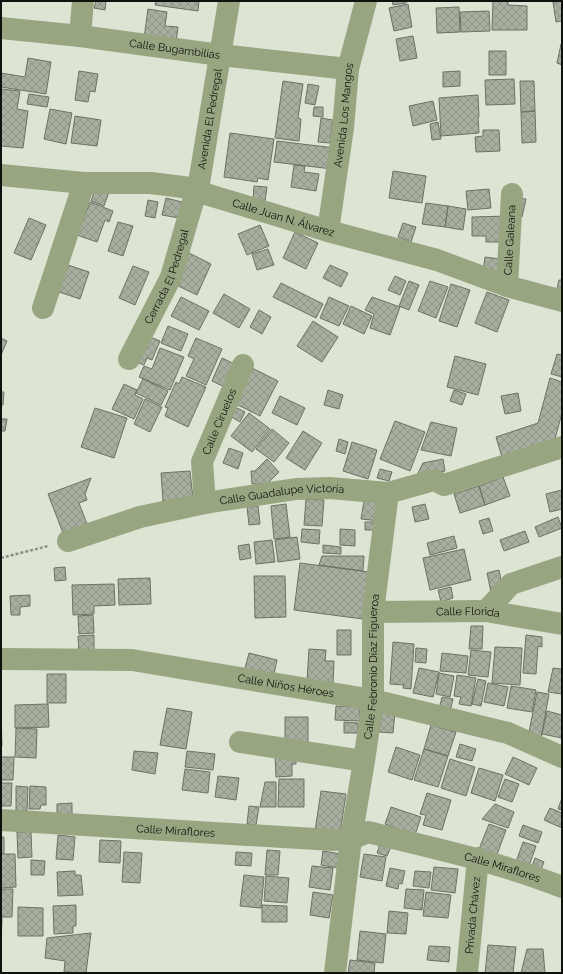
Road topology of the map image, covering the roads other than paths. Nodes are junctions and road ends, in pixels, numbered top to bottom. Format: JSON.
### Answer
{"nodes":[{"id":1,"x":83,"y":1,"type":"edge"},
{"id":2,"x":229,"y":1,"type":"edge"},
{"id":3,"x":366,"y":1,"type":"edge"},
{"id":4,"x":1,"y":28,"type":"edge"},
{"id":5,"x":80,"y":36,"type":"junction"},
{"id":6,"x":220,"y":55,"type":"junction"},
{"id":7,"x":348,"y":69,"type":"junction"},
{"id":8,"x":1,"y":175,"type":"edge"},
{"id":9,"x":84,"y":183,"type":"junction"},
{"id":10,"x":197,"y":190,"type":"junction"},
{"id":11,"x":512,"y":194,"type":"dead end"},
{"id":12,"x":328,"y":231,"type":"junction"},
{"id":13,"x":508,"y":286,"type":"junction"},
{"id":14,"x":562,"y":301,"type":"edge"},
{"id":15,"x":43,"y":308,"type":"dead end"},
{"id":16,"x":129,"y":359,"type":"dead end"},
{"id":17,"x":243,"y":365,"type":"dead end"},
{"id":18,"x":562,"y":447,"type":"edge"},
{"id":19,"x":388,"y":493,"type":"junction"},
{"id":20,"x":205,"y":503,"type":"junction"},
{"id":21,"x":68,"y":541,"type":"road end"},
{"id":22,"x":562,"y":567,"type":"edge"},
{"id":23,"x":486,"y":611,"type":"junction"},
{"id":24,"x":373,"y":612,"type":"junction"},
{"id":25,"x":562,"y":624,"type":"edge"},
{"id":26,"x":1,"y":660,"type":"edge"},
{"id":27,"x":372,"y":700,"type":"junction"},
{"id":28,"x":240,"y":742,"type":"dead end"},
{"id":29,"x":562,"y":757,"type":"edge"},
{"id":30,"x":364,"y":761,"type":"junction"},
{"id":31,"x":1,"y":820,"type":"edge"},
{"id":32,"x":351,"y":839,"type":"junction"},
{"id":33,"x":478,"y":858,"type":"junction"},
{"id":34,"x":562,"y":887,"type":"edge"},
{"id":35,"x":335,"y":973,"type":"edge"},
{"id":36,"x":467,"y":973,"type":"edge"}],
"edges":[{"from":1,"to":5,"type":"street"},
{"from":2,"to":6,"type":"street","name":"Avenida El Pedregal"},
{"from":3,"to":7,"type":"street","name":"Avenida Los Mangos"},
{"from":4,"to":5,"type":"street","name":"Calle Bugambilias"},
{"from":5,"to":6,"type":"street","name":"Calle Bugambilias"},
{"from":6,"to":7,"type":"street","name":"Calle Bugambilias"},
{"from":6,"to":10,"type":"street","name":"Avenida El Pedregal"},
{"from":7,"to":12,"type":"street","name":"Avenida Los Mangos"},
{"from":8,"to":9,"type":"street","name":"Calle Juan N. Álvarez"},
{"from":9,"to":10,"type":"street","name":"Calle Juan N. Álvarez"},
{"from":9,"to":15,"type":"street"},
{"from":10,"to":12,"type":"street","name":"Calle Juan N. Álvarez"},
{"from":10,"to":16,"type":"street","name":"Cerrada El Pedregal"},
{"from":11,"to":13,"type":"street","name":"Calle Galeana"},
{"from":12,"to":13,"type":"street","name":"Calle Juan N. Álvarez"},
{"from":13,"to":14,"type":"street","name":"Calle Juan N. Álvarez"},
{"from":17,"to":20,"type":"street","name":"Calle Ciruelos"},
{"from":18,"to":19,"type":"street","name":"Calle Guadalupe Victoria"},
{"from":19,"to":20,"type":"street","name":"Calle Guadalupe Victoria"},
{"from":19,"to":24,"type":"street","name":"Calle Febronio Díaz Figueroa"},
{"from":20,"to":21,"type":"street","name":"Calle Guadalupe Victoria"},
{"from":22,"to":23,"type":"street"},
{"from":23,"to":24,"type":"street","name":"Calle Florida"},
{"from":23,"to":25,"type":"street","name":"Calle Florida"},
{"from":24,"to":27,"type":"street","name":"Calle Febronio Díaz Figueroa"},
{"from":26,"to":27,"type":"street","name":"Calle Niños Héroes"},
{"from":27,"to":29,"type":"street","name":"Calle Niños Héroes"},
{"from":27,"to":30,"type":"street","name":"Calle Febronio Díaz Figueroa"},
{"from":28,"to":30,"type":"street"},
{"from":30,"to":32,"type":"street","name":"Calle Febronio Díaz Figueroa"},
{"from":31,"to":32,"type":"street","name":"Calle Miraflores"},
{"from":32,"to":33,"type":"street","name":"Calle Miraflores"},
{"from":32,"to":35,"type":"street"},
{"from":33,"to":34,"type":"street","name":"Calle Miraflores"},
{"from":33,"to":36,"type":"street","name":"Privada Chávez"}]}
